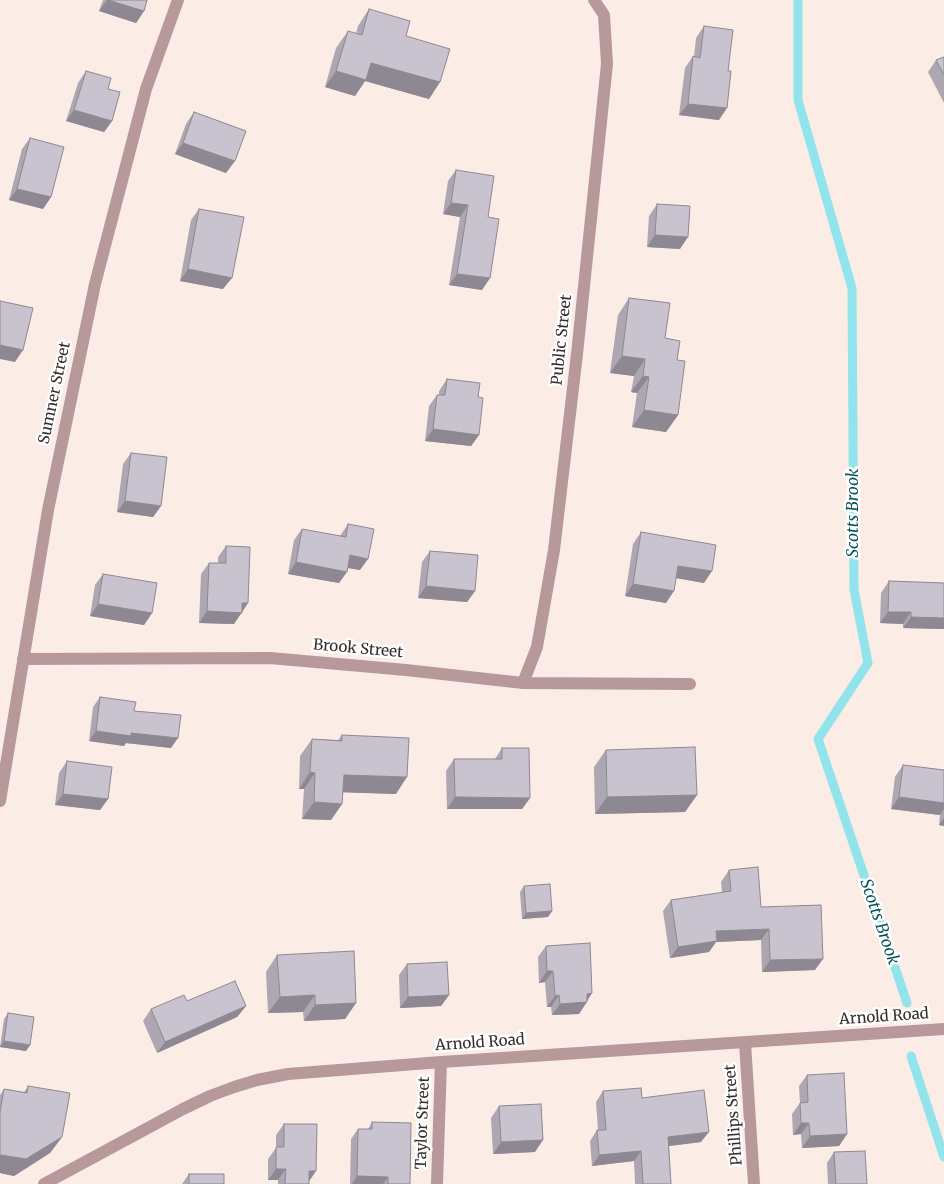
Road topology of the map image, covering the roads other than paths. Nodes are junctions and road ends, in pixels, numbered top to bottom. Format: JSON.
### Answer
{"nodes":[{"id":1,"x":178,"y":0,"type":"edge"},
{"id":2,"x":594,"y":0,"type":"edge"},
{"id":3,"x":23,"y":659,"type":"junction"},
{"id":4,"x":523,"y":683,"type":"junction"},
{"id":5,"x":690,"y":684,"type":"dead end"},
{"id":6,"x":0,"y":801,"type":"edge"},
{"id":7,"x":944,"y":1029,"type":"edge"},
{"id":8,"x":745,"y":1043,"type":"junction"},
{"id":9,"x":441,"y":1062,"type":"junction"},
{"id":10,"x":44,"y":1184,"type":"edge"},
{"id":11,"x":437,"y":1184,"type":"edge"},
{"id":12,"x":754,"y":1184,"type":"edge"}],
"edges":[{"from":1,"to":3,"type":"street","name":"Sumner Street"},
{"from":2,"to":4,"type":"street","name":"Public Street"},
{"from":3,"to":4,"type":"street","name":"Brook Street"},
{"from":3,"to":6,"type":"street","name":"Sumner Street"},
{"from":4,"to":5,"type":"street","name":"Brook Street"},
{"from":7,"to":8,"type":"street","name":"Arnold Road"},
{"from":8,"to":9,"type":"street","name":"Arnold Road"},
{"from":8,"to":12,"type":"street","name":"Phillips Street"},
{"from":9,"to":10,"type":"street","name":"Arnold Road"},
{"from":9,"to":11,"type":"street","name":"Taylor Street"}]}
